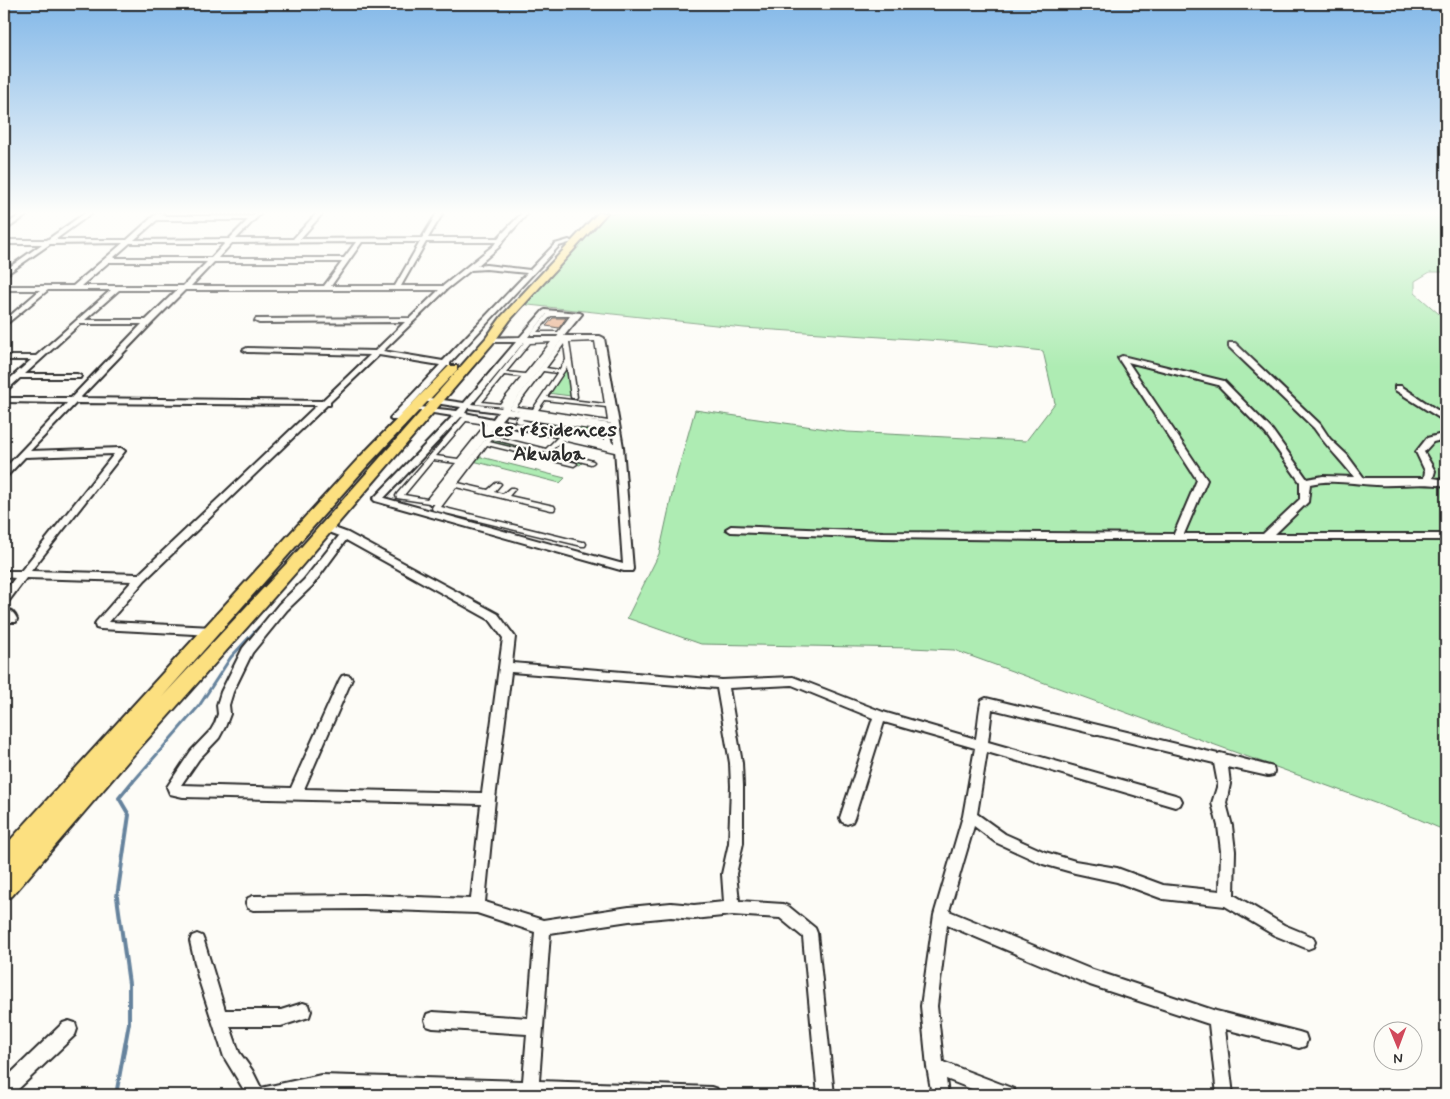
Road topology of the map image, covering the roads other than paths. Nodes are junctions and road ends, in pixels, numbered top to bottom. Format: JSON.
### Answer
{"nodes":[{"id":1,"x":17,"y":264,"type":"edge"},
{"id":2,"x":102,"y":264,"type":"edge"},
{"id":3,"x":209,"y":264,"type":"edge"},
{"id":4,"x":343,"y":264,"type":"edge"},
{"id":5,"x":410,"y":264,"type":"edge"},
{"id":6,"x":476,"y":264,"type":"edge"},
{"id":7,"x":538,"y":264,"type":"edge"},
{"id":8,"x":548,"y":264,"type":"edge"},
{"id":9,"x":556,"y":264,"type":"edge"},
{"id":10,"x":472,"y":268,"type":"junction"},
{"id":11,"x":531,"y":272,"type":"junction"},
{"id":12,"x":4,"y":274,"type":"edge"},
{"id":13,"x":4,"y":288,"type":"edge"},
{"id":14,"x":46,"y":288,"type":"junction"},
{"id":15,"x":75,"y":288,"type":"junction"},
{"id":16,"x":184,"y":288,"type":"junction"},
{"id":17,"x":326,"y":288,"type":"junction"},
{"id":18,"x":397,"y":288,"type":"junction"},
{"id":19,"x":445,"y":288,"type":"junction"},
{"id":20,"x":116,"y":289,"type":"junction"},
{"id":21,"x":413,"y":320,"type":"junction"},
{"id":22,"x":259,"y":321,"type":"dead end"},
{"id":23,"x":80,"y":322,"type":"junction"},
{"id":24,"x":148,"y":322,"type":"junction"},
{"id":25,"x":4,"y":324,"type":"edge"},
{"id":26,"x":562,"y":337,"type":"junction"},
{"id":27,"x":490,"y":340,"type":"junction"},
{"id":28,"x":525,"y":341,"type":"junction"},
{"id":29,"x":1232,"y":345,"type":"dead end"},
{"id":30,"x":247,"y":350,"type":"dead end"},
{"id":31,"x":379,"y":352,"type":"junction"},
{"id":32,"x":4,"y":358,"type":"edge"},
{"id":33,"x":38,"y":358,"type":"junction"},
{"id":34,"x":569,"y":360,"type":"junction"},
{"id":35,"x":447,"y":364,"type":"junction"},
{"id":36,"x":542,"y":369,"type":"junction"},
{"id":37,"x":504,"y":371,"type":"junction"},
{"id":38,"x":561,"y":372,"type":"junction"},
{"id":39,"x":528,"y":374,"type":"junction"},
{"id":40,"x":17,"y":376,"type":"junction"},
{"id":41,"x":77,"y":376,"type":"dead end"},
{"id":42,"x":4,"y":388,"type":"edge"},
{"id":43,"x":1398,"y":388,"type":"dead end"},
{"id":44,"x":544,"y":396,"type":"junction"},
{"id":45,"x":574,"y":398,"type":"junction"},
{"id":46,"x":75,"y":399,"type":"junction"},
{"id":47,"x":4,"y":400,"type":"edge"},
{"id":48,"x":327,"y":403,"type":"junction"},
{"id":49,"x":425,"y":405,"type":"junction"},
{"id":50,"x":606,"y":406,"type":"junction"},
{"id":51,"x":462,"y":410,"type":"junction"},
{"id":52,"x":504,"y":411,"type":"junction"},
{"id":53,"x":534,"y":412,"type":"junction"},
{"id":54,"x":394,"y":418,"type":"dead end"},
{"id":55,"x":1446,"y":420,"type":"edge"},
{"id":56,"x":496,"y":422,"type":"junction"},
{"id":57,"x":616,"y":427,"type":"junction"},
{"id":58,"x":1446,"y":436,"type":"edge"},
{"id":59,"x":561,"y":437,"type":"junction"},
{"id":60,"x":487,"y":440,"type":"junction"},
{"id":61,"x":616,"y":447,"type":"junction"},
{"id":62,"x":547,"y":452,"type":"junction"},
{"id":63,"x":24,"y":454,"type":"junction"},
{"id":64,"x":433,"y":455,"type":"junction"},
{"id":65,"x":461,"y":460,"type":"junction"},
{"id":66,"x":591,"y":462,"type":"dead end"},
{"id":67,"x":574,"y":464,"type":"dead end"},
{"id":68,"x":4,"y":474,"type":"edge"},
{"id":69,"x":1428,"y":479,"type":"junction"},
{"id":70,"x":1360,"y":481,"type":"junction"},
{"id":71,"x":1305,"y":482,"type":"junction"},
{"id":72,"x":1446,"y":483,"type":"edge"},
{"id":73,"x":454,"y":484,"type":"junction"},
{"id":74,"x":498,"y":484,"type":"dead end"},
{"id":75,"x":512,"y":489,"type":"dead end"},
{"id":76,"x":497,"y":495,"type":"junction"},
{"id":77,"x":491,"y":501,"type":"dead end"},
{"id":78,"x":433,"y":502,"type":"dead end"},
{"id":79,"x":551,"y":508,"type":"dead end"},
{"id":80,"x":326,"y":528,"type":"junction"},
{"id":81,"x":731,"y":529,"type":"dead end"},
{"id":82,"x":345,"y":535,"type":"junction"},
{"id":83,"x":1178,"y":536,"type":"junction"},
{"id":84,"x":1267,"y":536,"type":"junction"},
{"id":85,"x":1446,"y":537,"type":"edge"},
{"id":86,"x":582,"y":544,"type":"dead end"},
{"id":87,"x":4,"y":574,"type":"edge"},
{"id":88,"x":23,"y":574,"type":"junction"},
{"id":89,"x":141,"y":578,"type":"junction"},
{"id":90,"x":4,"y":599,"type":"edge"},
{"id":91,"x":4,"y":611,"type":"edge"},
{"id":92,"x":12,"y":619,"type":"dead end"},
{"id":93,"x":213,"y":631,"type":"junction"},
{"id":94,"x":506,"y":667,"type":"junction"},
{"id":95,"x":346,"y":679,"type":"dead end"},
{"id":96,"x":722,"y":684,"type":"junction"},
{"id":97,"x":880,"y":716,"type":"junction"},
{"id":98,"x":982,"y":747,"type":"junction"},
{"id":99,"x":1220,"y":758,"type":"junction"},
{"id":100,"x":1268,"y":771,"type":"dead end"},
{"id":101,"x":295,"y":794,"type":"junction"},
{"id":102,"x":488,"y":799,"type":"junction"},
{"id":103,"x":1175,"y":801,"type":"dead end"},
{"id":104,"x":970,"y":816,"type":"junction"},
{"id":105,"x":847,"y":818,"type":"dead end"},
{"id":106,"x":4,"y":862,"type":"edge"},
{"id":107,"x":4,"y":889,"type":"edge"},
{"id":108,"x":1227,"y":899,"type":"junction"},
{"id":109,"x":253,"y":903,"type":"dead end"},
{"id":110,"x":477,"y":906,"type":"junction"},
{"id":111,"x":732,"y":908,"type":"junction"},
{"id":112,"x":940,"y":915,"type":"junction"},
{"id":113,"x":543,"y":927,"type":"junction"},
{"id":114,"x":197,"y":941,"type":"dead end"},
{"id":115,"x":1308,"y":942,"type":"dead end"},
{"id":116,"x":303,"y":1011,"type":"dead end"},
{"id":117,"x":220,"y":1018,"type":"junction"},
{"id":118,"x":1216,"y":1019,"type":"junction"},
{"id":119,"x":433,"y":1020,"type":"dead end"},
{"id":120,"x":535,"y":1026,"type":"junction"},
{"id":121,"x":70,"y":1028,"type":"dead end"},
{"id":122,"x":1300,"y":1040,"type":"dead end"},
{"id":123,"x":935,"y":1067,"type":"junction"},
{"id":124,"x":4,"y":1090,"type":"edge"},
{"id":125,"x":530,"y":1093,"type":"edge"},
{"id":126,"x":256,"y":1095,"type":"edge"},
{"id":127,"x":265,"y":1095,"type":"edge"},
{"id":128,"x":711,"y":1095,"type":"edge"},
{"id":129,"x":826,"y":1095,"type":"edge"},
{"id":130,"x":940,"y":1095,"type":"edge"},
{"id":131,"x":1008,"y":1095,"type":"edge"},
{"id":132,"x":1225,"y":1095,"type":"edge"}],
"edges":[{"from":1,"to":12,"type":"street"},
{"from":2,"to":15,"type":"street"},
{"from":3,"to":16,"type":"street"},
{"from":4,"to":17,"type":"street"},
{"from":5,"to":18,"type":"street"},
{"from":6,"to":10,"type":"street"},
{"from":7,"to":11,"type":"street"},
{"from":8,"to":49,"type":"main road"},
{"from":9,"to":27,"type":"main road"},
{"from":10,"to":11,"type":"street"},
{"from":10,"to":19,"type":"street"},
{"from":11,"to":35,"type":"street"},
{"from":13,"to":14,"type":"street"},
{"from":14,"to":15,"type":"street"},
{"from":14,"to":25,"type":"street"},
{"from":15,"to":20,"type":"street"},
{"from":16,"to":17,"type":"street"},
{"from":16,"to":20,"type":"street"},
{"from":16,"to":24,"type":"street"},
{"from":17,"to":18,"type":"street"},
{"from":18,"to":19,"type":"street"},
{"from":19,"to":21,"type":"street"},
{"from":20,"to":23,"type":"street"},
{"from":21,"to":22,"type":"street"},
{"from":21,"to":31,"type":"street"},
{"from":23,"to":24,"type":"street"},
{"from":23,"to":33,"type":"street"},
{"from":24,"to":46,"type":"street"},
{"from":26,"to":26,"type":"street"},
{"from":26,"to":28,"type":"street"},
{"from":26,"to":28,"type":"street"},
{"from":26,"to":34,"type":"street"},
{"from":26,"to":36,"type":"street"},
{"from":26,"to":50,"type":"street"},
{"from":26,"to":52,"type":"street"},
{"from":26,"to":57,"type":"street"},
{"from":27,"to":28,"type":"street"},
{"from":27,"to":49,"type":"main road"},
{"from":28,"to":37,"type":"street"},
{"from":28,"to":39,"type":"street"},
{"from":28,"to":51,"type":"street"},
{"from":29,"to":70,"type":"street"},
{"from":30,"to":31,"type":"street"},
{"from":31,"to":35,"type":"street"},
{"from":31,"to":48,"type":"street"},
{"from":32,"to":33,"type":"street"},
{"from":33,"to":40,"type":"street"},
{"from":34,"to":38,"type":"street"},
{"from":34,"to":45,"type":"street"},
{"from":35,"to":54,"type":"street"},
{"from":36,"to":38,"type":"street"},
{"from":36,"to":53,"type":"street"},
{"from":37,"to":39,"type":"street"},
{"from":37,"to":39,"type":"street"},
{"from":38,"to":44,"type":"street"},
{"from":40,"to":41,"type":"street"},
{"from":40,"to":42,"type":"street"},
{"from":43,"to":55,"type":"street"},
{"from":44,"to":45,"type":"street"},
{"from":44,"to":50,"type":"street"},
{"from":44,"to":53,"type":"street"},
{"from":45,"to":50,"type":"street"},
{"from":46,"to":47,"type":"street"},
{"from":46,"to":48,"type":"street"},
{"from":46,"to":63,"type":"street"},
{"from":48,"to":89,"type":"street"},
{"from":49,"to":51,"type":"street"},
{"from":49,"to":80,"type":"main road"},
{"from":49,"to":93,"type":"main road"},
{"from":50,"to":53,"type":"street"},
{"from":51,"to":52,"type":"street"},
{"from":51,"to":56,"type":"street"},
{"from":51,"to":61,"type":"street"},
{"from":52,"to":56,"type":"street"},
{"from":52,"to":57,"type":"street"},
{"from":56,"to":61,"type":"street"},
{"from":56,"to":78,"type":"street"},
{"from":57,"to":61,"type":"street"},
{"from":58,"to":69,"type":"street"},
{"from":59,"to":60,"type":"street"},
{"from":59,"to":61,"type":"street"},
{"from":59,"to":62,"type":"street"},
{"from":60,"to":62,"type":"street"},
{"from":60,"to":67,"type":"street"},
{"from":60,"to":73,"type":"street"},
{"from":61,"to":61,"type":"street"},
{"from":62,"to":66,"type":"street"},
{"from":63,"to":68,"type":"street"},
{"from":63,"to":88,"type":"street"},
{"from":64,"to":65,"type":"street"},
{"from":64,"to":65,"type":"street"},
{"from":64,"to":65,"type":"street"},
{"from":69,"to":70,"type":"street"},
{"from":69,"to":72,"type":"street"},
{"from":70,"to":71,"type":"street"},
{"from":71,"to":83,"type":"street"},
{"from":71,"to":84,"type":"street"},
{"from":73,"to":76,"type":"street"},
{"from":73,"to":86,"type":"street"},
{"from":74,"to":76,"type":"street"},
{"from":75,"to":76,"type":"street"},
{"from":76,"to":77,"type":"street"},
{"from":76,"to":79,"type":"street"},
{"from":80,"to":82,"type":"street"},
{"from":80,"to":107,"type":"main road"},
{"from":81,"to":83,"type":"street"},
{"from":82,"to":94,"type":"street"},
{"from":82,"to":101,"type":"street"},
{"from":83,"to":84,"type":"street"},
{"from":84,"to":85,"type":"street"},
{"from":87,"to":88,"type":"street"},
{"from":88,"to":89,"type":"street"},
{"from":88,"to":90,"type":"street"},
{"from":89,"to":93,"type":"street"},
{"from":91,"to":92,"type":"street"},
{"from":93,"to":106,"type":"main road"},
{"from":94,"to":96,"type":"street"},
{"from":94,"to":102,"type":"street"},
{"from":95,"to":101,"type":"street"},
{"from":96,"to":97,"type":"street"},
{"from":96,"to":111,"type":"street"},
{"from":97,"to":98,"type":"street"},
{"from":97,"to":105,"type":"street"},
{"from":98,"to":99,"type":"street"},
{"from":98,"to":103,"type":"street"},
{"from":98,"to":104,"type":"street"},
{"from":99,"to":100,"type":"street"},
{"from":99,"to":108,"type":"street"},
{"from":101,"to":102,"type":"street"},
{"from":102,"to":110,"type":"street"},
{"from":104,"to":108,"type":"street"},
{"from":104,"to":112,"type":"street"},
{"from":108,"to":115,"type":"street"},
{"from":109,"to":110,"type":"street"},
{"from":110,"to":113,"type":"street"},
{"from":111,"to":113,"type":"street"},
{"from":111,"to":129,"type":"street"},
{"from":112,"to":118,"type":"street"},
{"from":112,"to":123,"type":"street"},
{"from":113,"to":120,"type":"street"},
{"from":114,"to":117,"type":"street"},
{"from":116,"to":117,"type":"street"},
{"from":117,"to":126,"type":"street"},
{"from":118,"to":122,"type":"street"},
{"from":118,"to":132,"type":"street"},
{"from":119,"to":120,"type":"street"},
{"from":120,"to":125,"type":"street"},
{"from":121,"to":124,"type":"street"},
{"from":123,"to":130,"type":"street"},
{"from":123,"to":131,"type":"street"},
{"from":125,"to":127,"type":"street"},
{"from":125,"to":128,"type":"street"}]}
